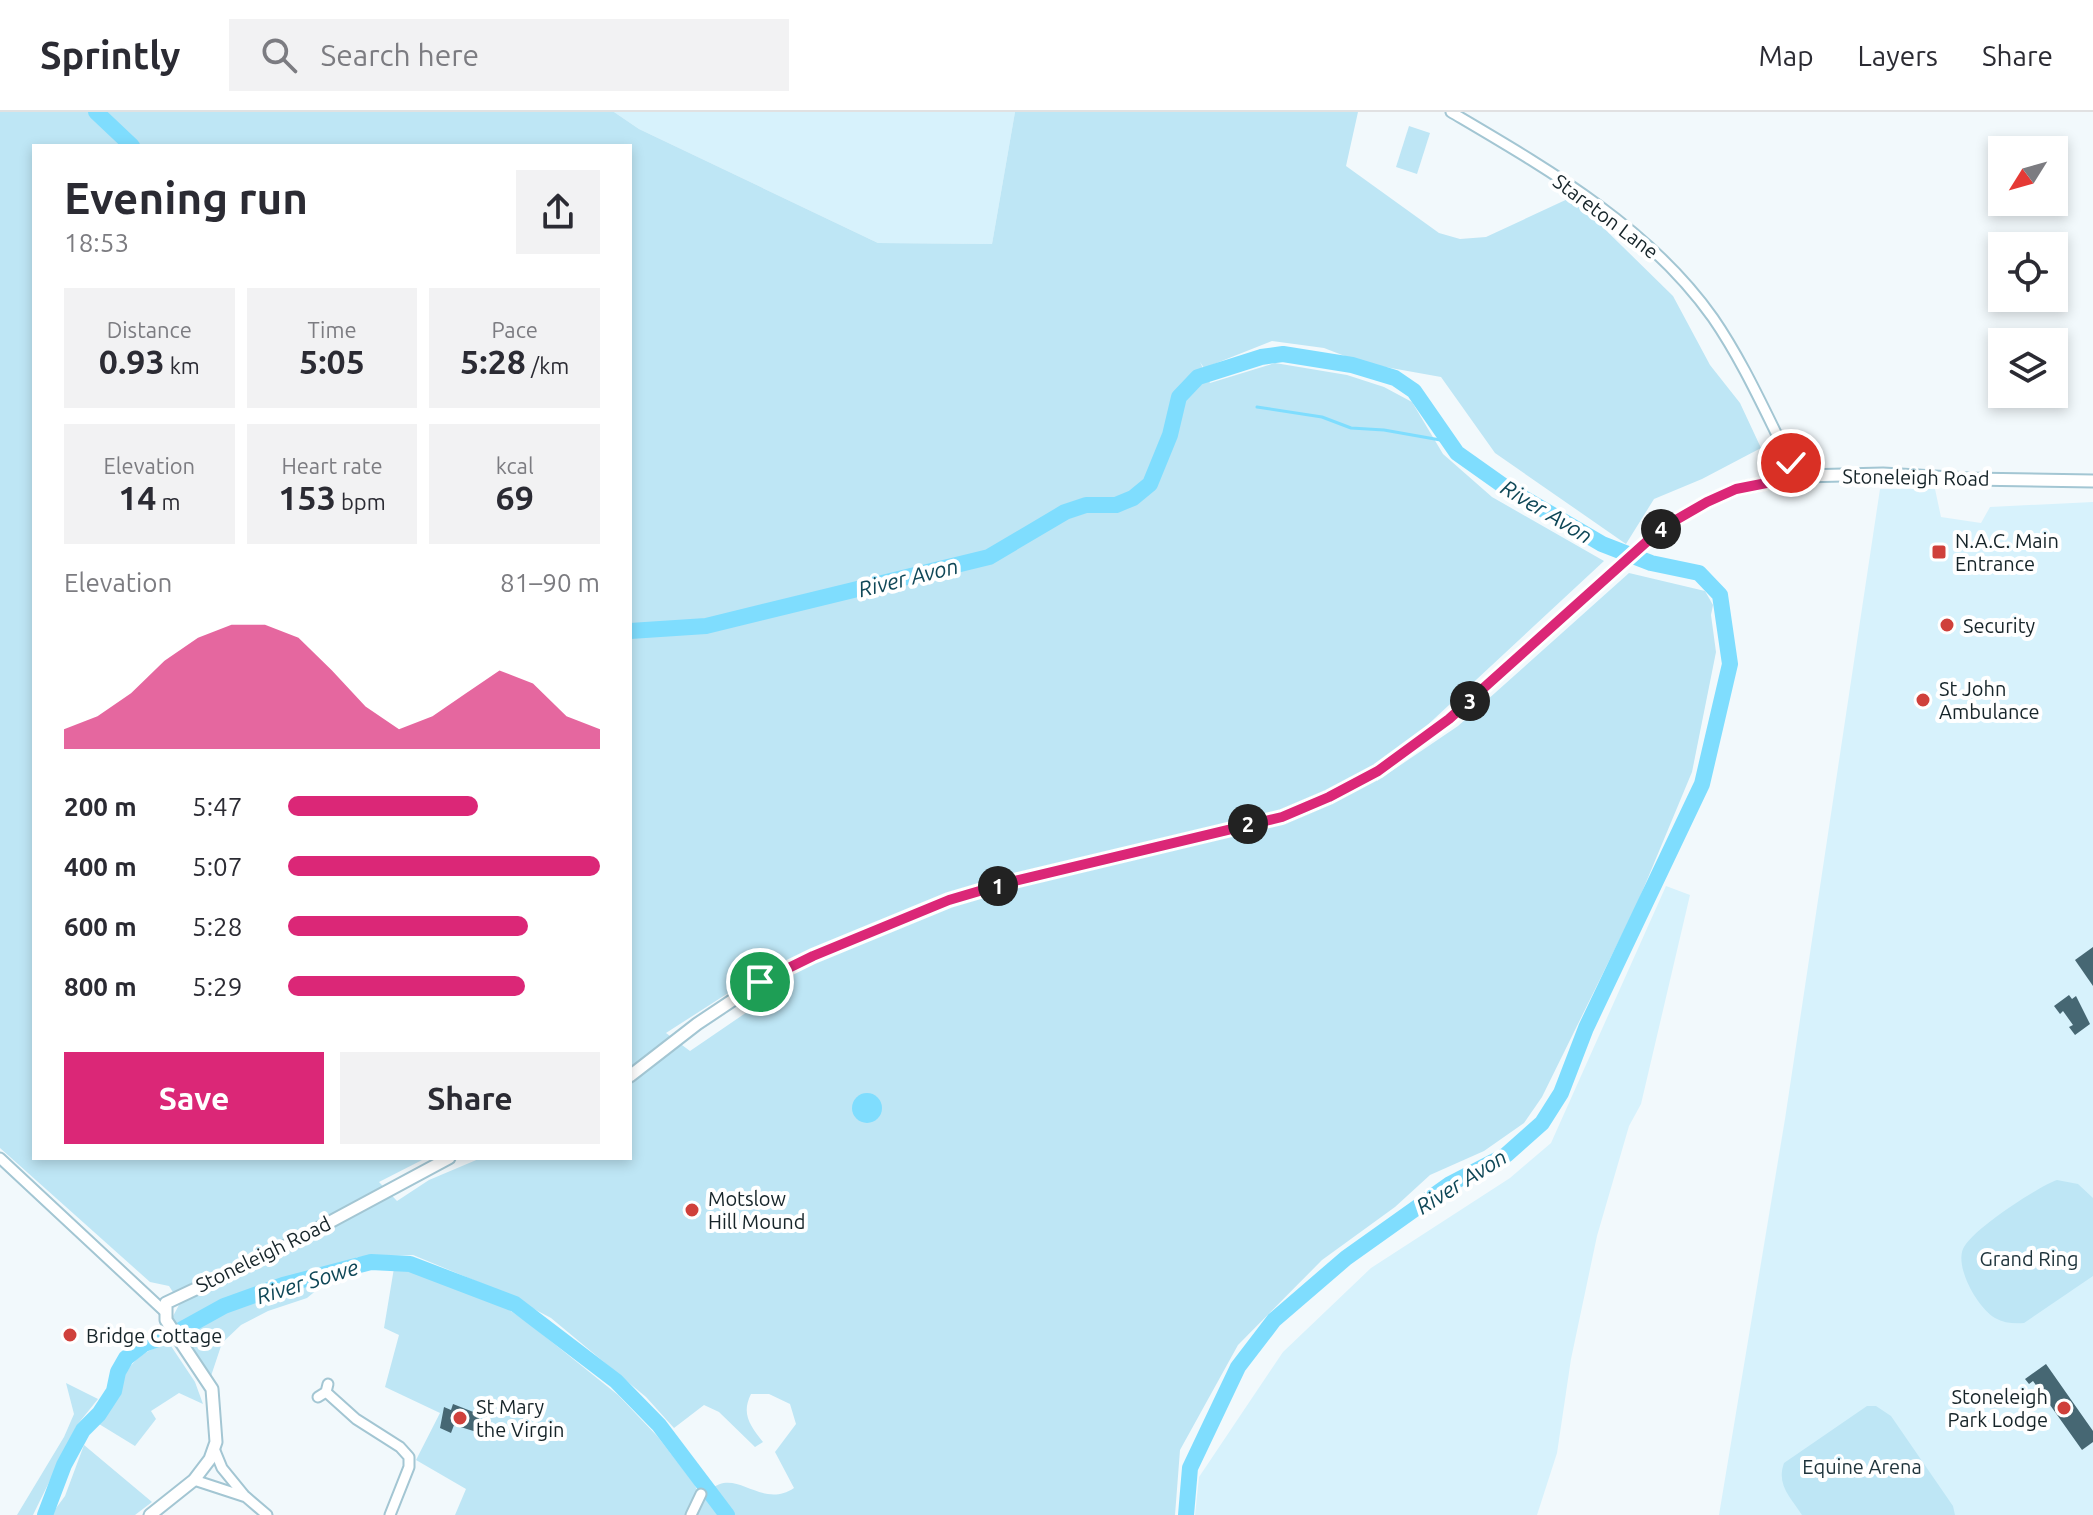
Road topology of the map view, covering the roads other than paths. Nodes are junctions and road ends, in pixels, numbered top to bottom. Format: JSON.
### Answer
{"nodes":[{"id":1,"x":1451,"y":112,"type":"edge"},
{"id":2,"x":1803,"y":476,"type":"junction"},
{"id":3,"x":2093,"y":481,"type":"edge"},
{"id":4,"x":632,"y":1074,"type":"edge"},
{"id":5,"x":0,"y":1158,"type":"edge"},
{"id":6,"x":445,"y":1160,"type":"edge"},
{"id":7,"x":164,"y":1315,"type":"junction"},
{"id":8,"x":324,"y":1391,"type":"dead end"},
{"id":9,"x":215,"y":1451,"type":"junction"},
{"id":10,"x":194,"y":1480,"type":"junction"},
{"id":11,"x":701,"y":1494,"type":"dead end"},
{"id":12,"x":246,"y":1497,"type":"junction"},
{"id":13,"x":150,"y":1515,"type":"edge"},
{"id":14,"x":267,"y":1515,"type":"edge"},
{"id":15,"x":390,"y":1515,"type":"edge"},
{"id":16,"x":691,"y":1515,"type":"edge"}],
"edges":[{"from":1,"to":2,"type":"street","name":"Stareton Lane"},
{"from":2,"to":3,"type":"main road","name":"Stoneleigh Road"},
{"from":2,"to":4,"type":"main road","name":"Stoneleigh Road"},
{"from":5,"to":7,"type":"street"},
{"from":6,"to":7,"type":"main road","name":"Stoneleigh Road"},
{"from":7,"to":9,"type":"main road"},
{"from":8,"to":15,"type":"street"},
{"from":9,"to":10,"type":"main road"},
{"from":9,"to":12,"type":"street"},
{"from":10,"to":12,"type":"street"},
{"from":10,"to":13,"type":"main road"},
{"from":11,"to":16,"type":"street"},
{"from":12,"to":14,"type":"street"}]}
